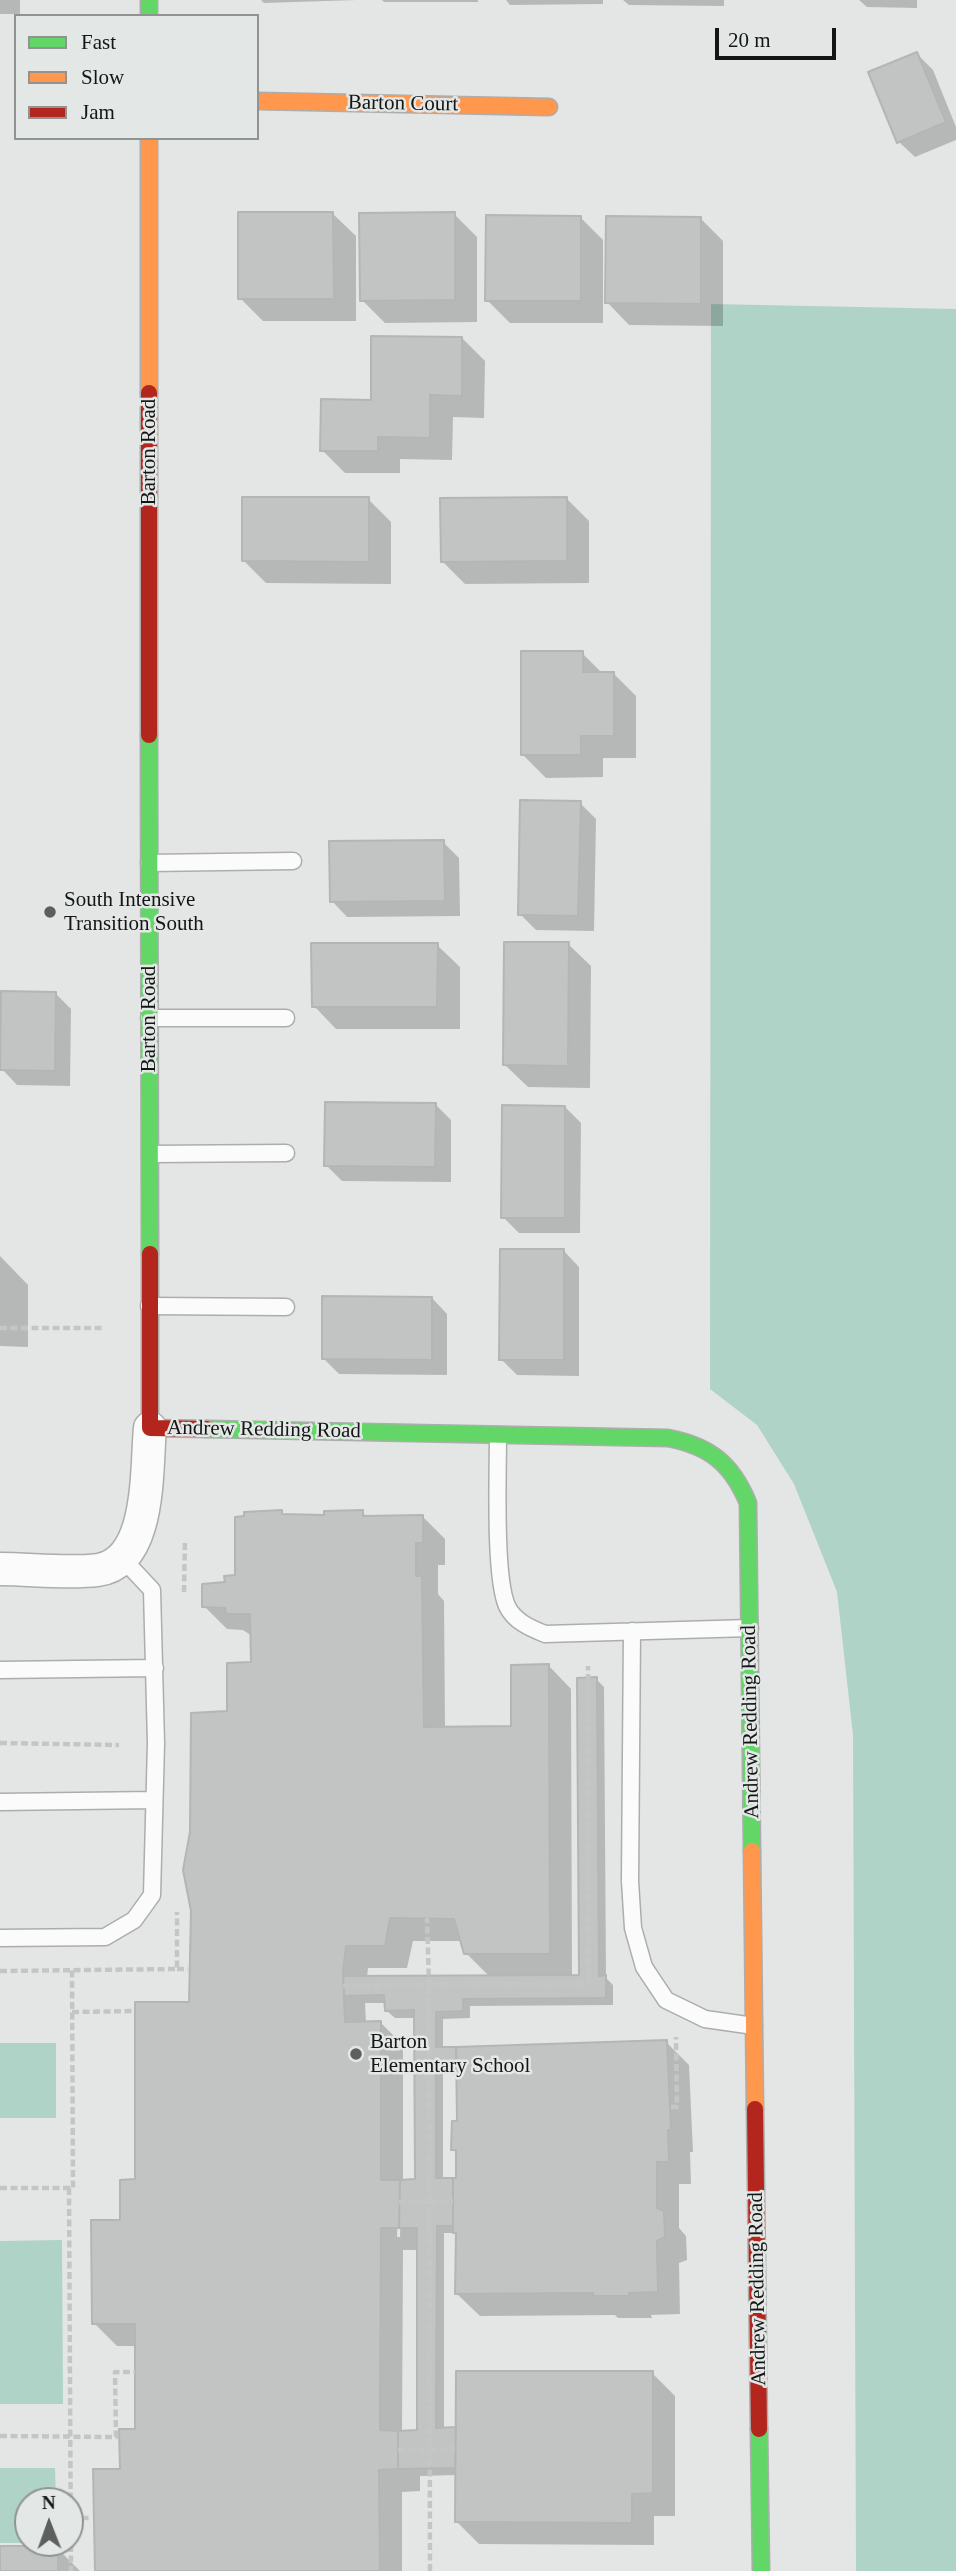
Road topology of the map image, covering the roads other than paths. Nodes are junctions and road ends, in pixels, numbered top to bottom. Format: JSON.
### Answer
{"nodes":[{"id":1,"x":259,"y":102,"type":"edge"},
{"id":2,"x":549,"y":107,"type":"dead end"},
{"id":3,"x":149,"y":140,"type":"edge"},
{"id":4,"x":293,"y":861,"type":"dead end"},
{"id":5,"x":149,"y":863,"type":"junction"},
{"id":6,"x":149,"y":1018,"type":"junction"},
{"id":7,"x":286,"y":1018,"type":"dead end"},
{"id":8,"x":286,"y":1153,"type":"dead end"},
{"id":9,"x":150,"y":1154,"type":"junction"},
{"id":10,"x":149,"y":1306,"type":"junction"},
{"id":11,"x":286,"y":1307,"type":"dead end"},
{"id":12,"x":150,"y":1428,"type":"junction"},
{"id":13,"x":498,"y":1434,"type":"junction"},
{"id":14,"x":122,"y":1558,"type":"junction"},
{"id":15,"x":0,"y":1569,"type":"edge"},
{"id":16,"x":750,"y":1628,"type":"junction"},
{"id":17,"x":632,"y":1631,"type":"junction"},
{"id":18,"x":155,"y":1668,"type":"junction"},
{"id":19,"x":0,"y":1670,"type":"edge"},
{"id":20,"x":154,"y":1800,"type":"junction"},
{"id":21,"x":0,"y":1802,"type":"edge"},
{"id":22,"x":0,"y":1938,"type":"edge"},
{"id":23,"x":755,"y":2026,"type":"junction"},
{"id":24,"x":761,"y":2571,"type":"edge"}],
"edges":[{"from":1,"to":2,"type":"street","name":"Barton Court"},
{"from":3,"to":5,"type":"street","name":"Barton Road"},
{"from":4,"to":5,"type":"lane"},
{"from":5,"to":6,"type":"street","name":"Barton Road"},
{"from":6,"to":7,"type":"lane"},
{"from":6,"to":9,"type":"street","name":"Barton Road"},
{"from":8,"to":9,"type":"lane"},
{"from":9,"to":10,"type":"street","name":"Barton Road"},
{"from":10,"to":11,"type":"lane"},
{"from":10,"to":12,"type":"street","name":"Barton Road"},
{"from":12,"to":13,"type":"street","name":"Andrew Redding Road"},
{"from":12,"to":14,"type":"street","name":"Barton Road"},
{"from":13,"to":16,"type":"street","name":"Andrew Redding Road"},
{"from":13,"to":17,"type":"lane"},
{"from":14,"to":15,"type":"street"},
{"from":14,"to":18,"type":"lane"},
{"from":16,"to":17,"type":"lane"},
{"from":16,"to":23,"type":"street","name":"Andrew Redding Road"},
{"from":17,"to":23,"type":"lane"},
{"from":18,"to":19,"type":"lane"},
{"from":18,"to":20,"type":"lane"},
{"from":20,"to":21,"type":"lane"},
{"from":20,"to":22,"type":"lane"},
{"from":23,"to":24,"type":"street","name":"Andrew Redding Road"}]}
